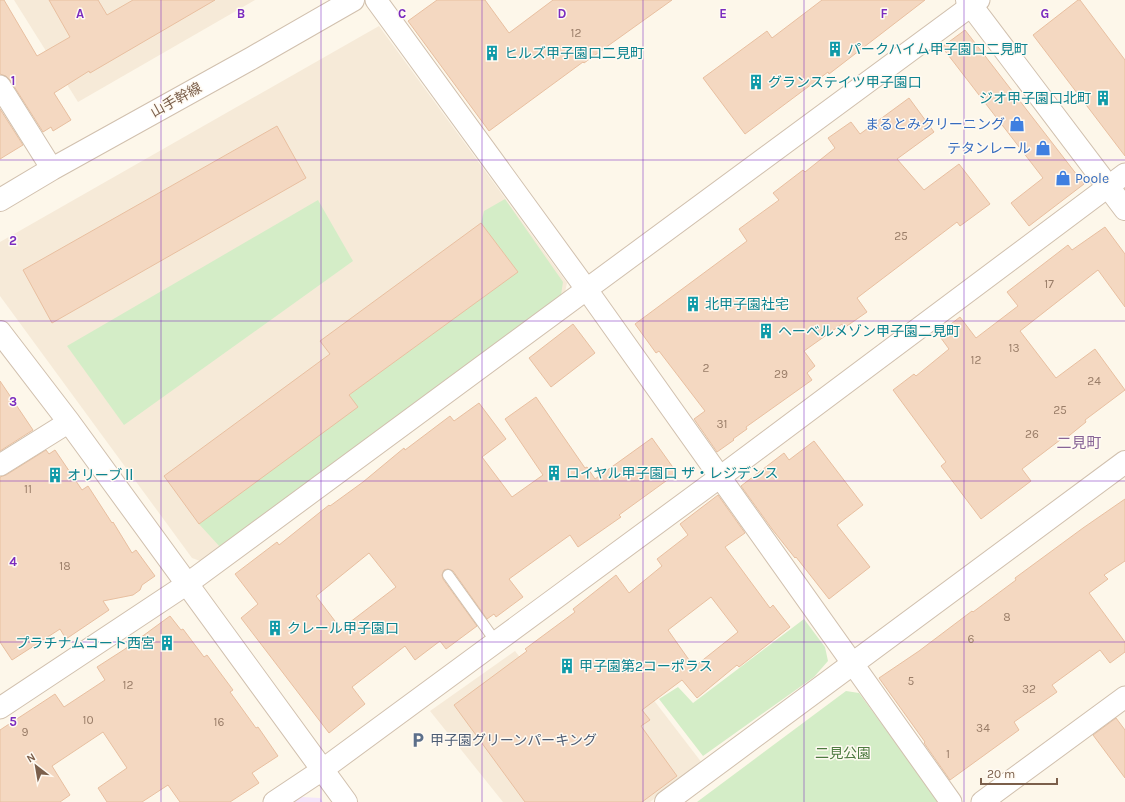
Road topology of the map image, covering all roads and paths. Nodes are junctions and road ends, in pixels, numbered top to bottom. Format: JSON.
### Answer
{"nodes":[{"id":1,"x":353,"y":0,"type":"edge"},
{"id":2,"x":376,"y":0,"type":"edge"},
{"id":3,"x":973,"y":2,"type":"edge"},
{"id":4,"x":0,"y":86,"type":"edge"},
{"id":5,"x":52,"y":169,"type":"junction"},
{"id":6,"x":1125,"y":174,"type":"edge"},
{"id":7,"x":1108,"y":186,"type":"junction"},
{"id":8,"x":0,"y":200,"type":"edge"},
{"id":9,"x":1125,"y":209,"type":"edge"},
{"id":10,"x":587,"y":290,"type":"junction"},
{"id":11,"x":0,"y":332,"type":"edge"},
{"id":12,"x":69,"y":422,"type":"junction"},
{"id":13,"x":1125,"y":462,"type":"edge"},
{"id":14,"x":0,"y":465,"type":"edge"},
{"id":15,"x":720,"y":477,"type":"junction"},
{"id":16,"x":448,"y":576,"type":"dead end"},
{"id":17,"x":187,"y":584,"type":"junction"},
{"id":18,"x":496,"y":642,"type":"junction"},
{"id":19,"x":852,"y":663,"type":"junction"},
{"id":20,"x":1125,"y":697,"type":"edge"},
{"id":21,"x":0,"y":708,"type":"edge"},
{"id":22,"x":322,"y":770,"type":"junction"},
{"id":23,"x":274,"y":802,"type":"edge"},
{"id":24,"x":346,"y":802,"type":"edge"},
{"id":25,"x":666,"y":802,"type":"edge"},
{"id":26,"x":951,"y":802,"type":"edge"},
{"id":27,"x":982,"y":802,"type":"edge"}],
"edges":[{"from":1,"to":5,"type":"street","name":"山手幹線"},
{"from":2,"to":10,"type":"street"},
{"from":3,"to":7,"type":"street"},
{"from":3,"to":10,"type":"street"},
{"from":4,"to":5,"type":"street"},
{"from":5,"to":8,"type":"street","name":"山手幹線"},
{"from":6,"to":7,"type":"street"},
{"from":7,"to":9,"type":"street"},
{"from":7,"to":15,"type":"street"},
{"from":10,"to":15,"type":"street"},
{"from":10,"to":17,"type":"street"},
{"from":11,"to":12,"type":"street"},
{"from":12,"to":14,"type":"street"},
{"from":12,"to":17,"type":"street"},
{"from":13,"to":19,"type":"street"},
{"from":15,"to":18,"type":"street"},
{"from":15,"to":19,"type":"street"},
{"from":16,"to":18,"type":"lane"},
{"from":17,"to":21,"type":"street"},
{"from":17,"to":22,"type":"street"},
{"from":18,"to":22,"type":"street"},
{"from":19,"to":25,"type":"street"},
{"from":19,"to":26,"type":"street"},
{"from":20,"to":27,"type":"street"},
{"from":22,"to":23,"type":"street"},
{"from":22,"to":24,"type":"street"}]}
